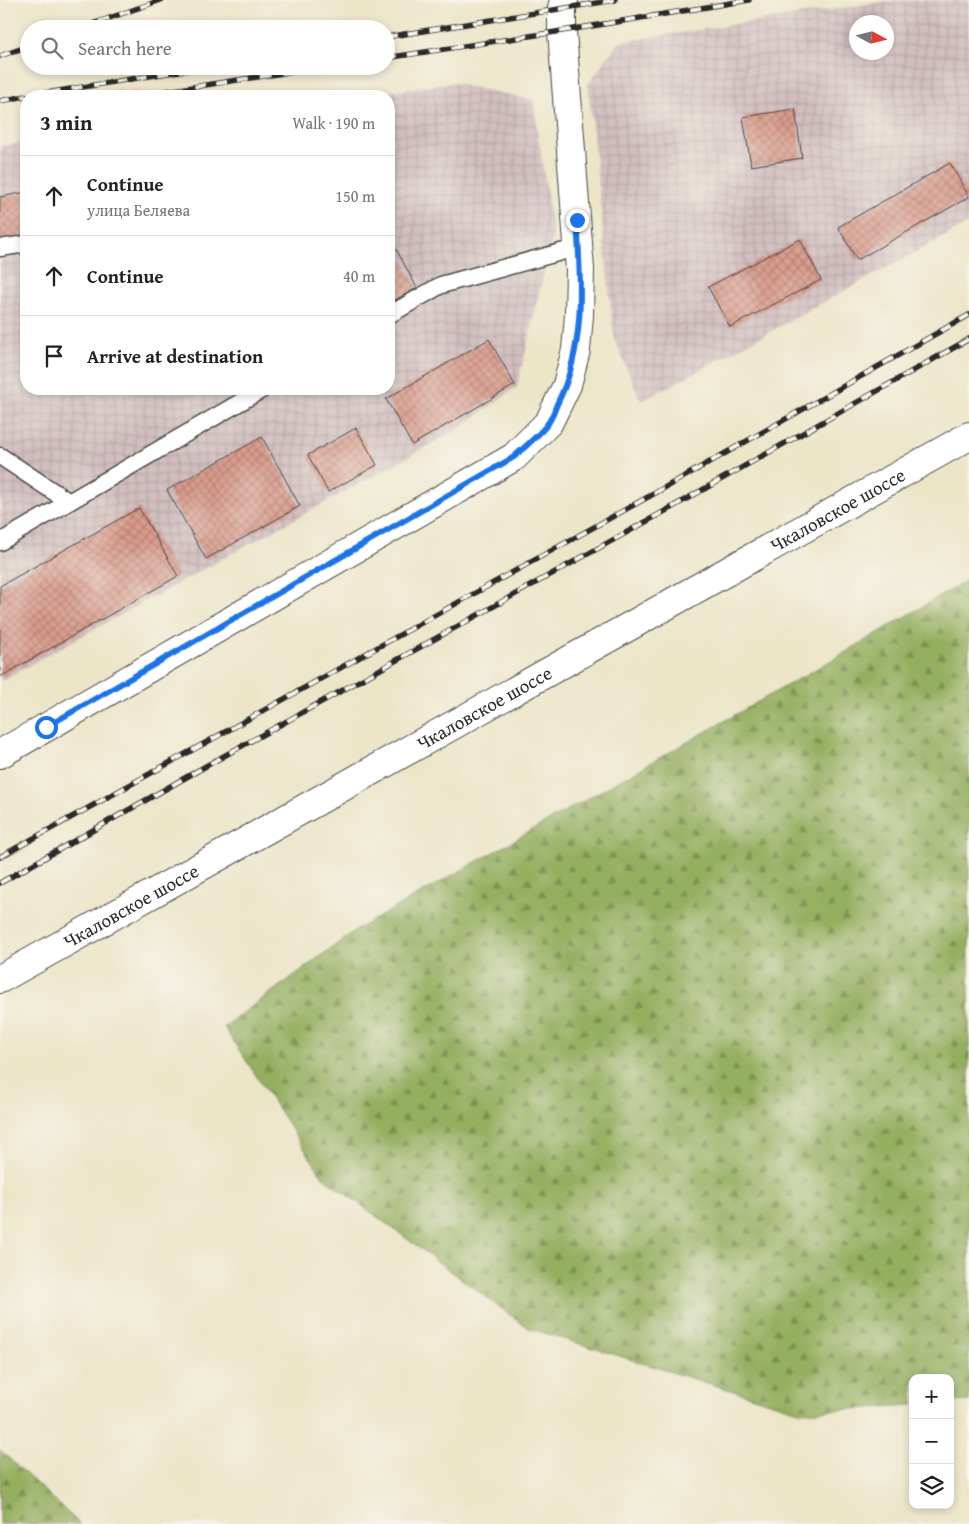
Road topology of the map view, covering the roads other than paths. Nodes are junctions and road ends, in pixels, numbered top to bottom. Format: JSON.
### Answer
{"nodes":[{"id":1,"x":564,"y":0,"type":"edge"},
{"id":2,"x":20,"y":245,"type":"edge"},
{"id":3,"x":579,"y":247,"type":"junction"},
{"id":4,"x":0,"y":248,"type":"edge"},
{"id":5,"x":395,"y":312,"type":"edge"},
{"id":6,"x":253,"y":395,"type":"edge"},
{"id":7,"x":969,"y":436,"type":"edge"},
{"id":8,"x":0,"y":456,"type":"edge"},
{"id":9,"x":69,"y":502,"type":"junction"},
{"id":10,"x":0,"y":542,"type":"edge"},
{"id":11,"x":0,"y":754,"type":"edge"},
{"id":12,"x":0,"y":980,"type":"edge"}],
"edges":[{"from":1,"to":3,"type":"street"},
{"from":2,"to":4,"type":"lane"},
{"from":3,"to":5,"type":"lane"},
{"from":3,"to":11,"type":"street"},
{"from":6,"to":9,"type":"lane"},
{"from":7,"to":12,"type":"street","name":"Чкаловское шоссе"},
{"from":8,"to":9,"type":"lane"},
{"from":9,"to":10,"type":"lane"}]}
